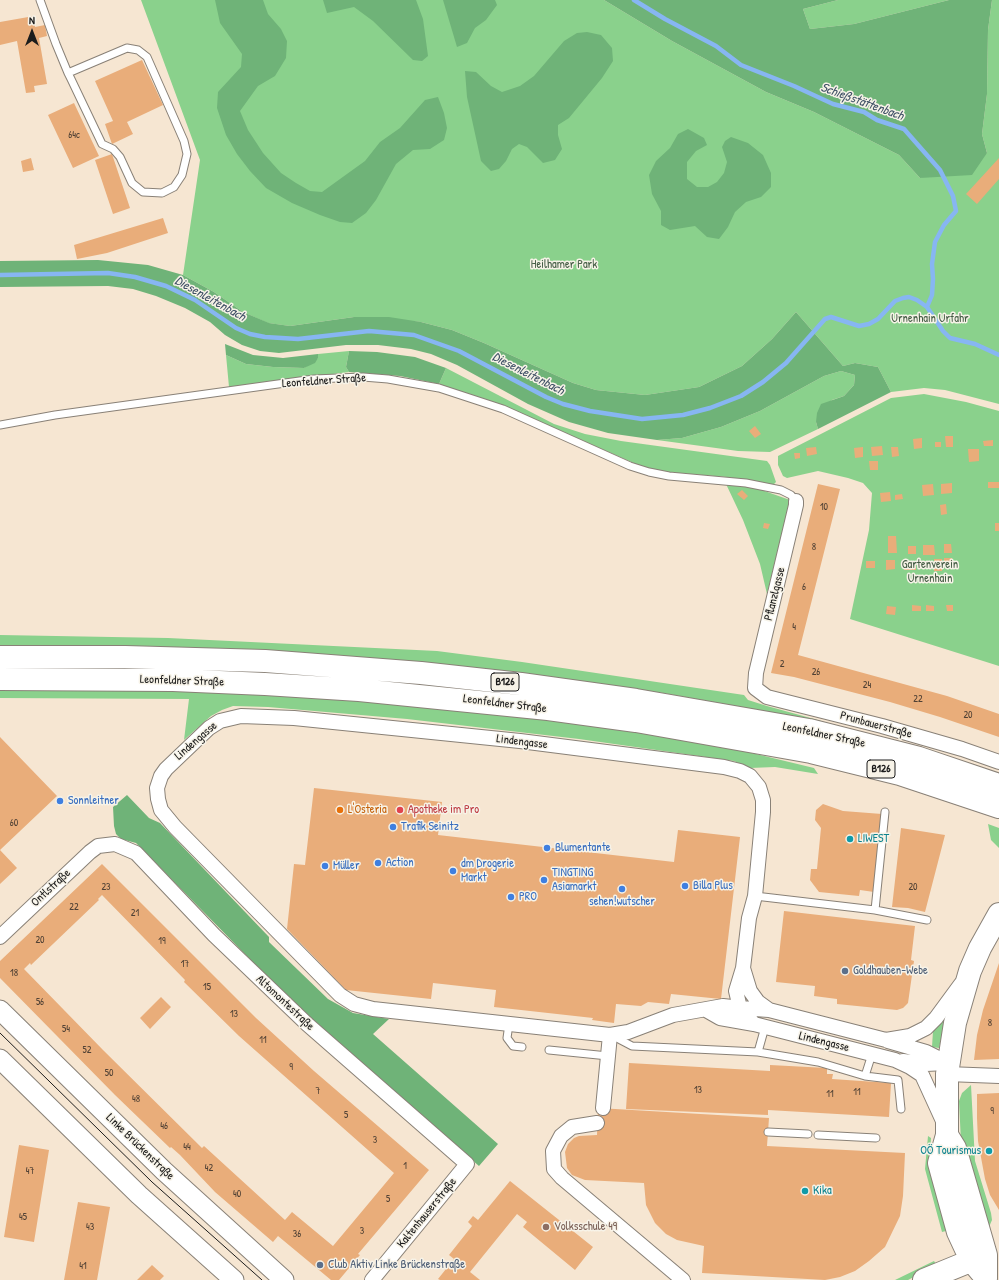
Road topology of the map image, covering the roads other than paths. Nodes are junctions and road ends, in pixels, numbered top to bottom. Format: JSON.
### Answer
{"nodes":[{"id":1,"x":40,"y":0,"type":"edge"},
{"id":2,"x":68,"y":73,"type":"junction"},
{"id":3,"x":0,"y":425,"type":"edge"},
{"id":4,"x":796,"y":501,"type":"joint"},
{"id":5,"x":0,"y":657,"type":"edge"},
{"id":6,"x":0,"y":679,"type":"edge"},
{"id":7,"x":755,"y":688,"type":"joint"},
{"id":8,"x":999,"y":762,"type":"edge"},
{"id":9,"x":999,"y":785,"type":"edge"},
{"id":10,"x":951,"y":790,"type":"junction"},
{"id":11,"x":999,"y":807,"type":"edge"},
{"id":12,"x":885,"y":812,"type":"dead end"},
{"id":13,"x":999,"y":816,"type":"edge"},
{"id":14,"x":106,"y":844,"type":"joint"},
{"id":15,"x":755,"y":896,"type":"junction"},
{"id":16,"x":875,"y":910,"type":"junction"},
{"id":17,"x":998,"y":917,"type":"edge"},
{"id":18,"x":927,"y":920,"type":"dead end"},
{"id":19,"x":0,"y":937,"type":"edge"},
{"id":20,"x":743,"y":968,"type":"junction"},
{"id":21,"x":970,"y":971,"type":"junction"},
{"id":22,"x":740,"y":1008,"type":"junction"},
{"id":23,"x":0,"y":1010,"type":"edge"},
{"id":24,"x":706,"y":1010,"type":"junction"},
{"id":25,"x":769,"y":1010,"type":"junction"},
{"id":26,"x":509,"y":1024,"type":"junction"},
{"id":27,"x":760,"y":1025,"type":"junction"},
{"id":28,"x":610,"y":1035,"type":"junction"},
{"id":29,"x":886,"y":1040,"type":"junction"},
{"id":30,"x":522,"y":1047,"type":"dead end"},
{"id":31,"x":549,"y":1050,"type":"dead end"},
{"id":32,"x":758,"y":1052,"type":"junction"},
{"id":33,"x":872,"y":1054,"type":"junction"},
{"id":34,"x":608,"y":1056,"type":"junction"},
{"id":35,"x":0,"y":1060,"type":"edge"},
{"id":36,"x":895,"y":1060,"type":"junction"},
{"id":37,"x":947,"y":1068,"type":"junction"},
{"id":38,"x":865,"y":1076,"type":"junction"},
{"id":39,"x":999,"y":1076,"type":"edge"},
{"id":40,"x":603,"y":1108,"type":"dead end"},
{"id":41,"x":901,"y":1109,"type":"dead end"},
{"id":42,"x":597,"y":1123,"type":"dead end"},
{"id":43,"x":768,"y":1132,"type":"dead end"},
{"id":44,"x":946,"y":1132,"type":"junction"},
{"id":45,"x":808,"y":1134,"type":"dead end"},
{"id":46,"x":818,"y":1135,"type":"dead end"},
{"id":47,"x":876,"y":1138,"type":"dead end"},
{"id":48,"x":467,"y":1164,"type":"joint"},
{"id":49,"x":985,"y":1255,"type":"edge"},
{"id":50,"x":988,"y":1277,"type":"edge"},
{"id":51,"x":234,"y":1280,"type":"edge"},
{"id":52,"x":284,"y":1280,"type":"edge"},
{"id":53,"x":372,"y":1280,"type":"edge"},
{"id":54,"x":683,"y":1280,"type":"edge"},
{"id":55,"x":924,"y":1280,"type":"edge"}],
"edges":[{"from":1,"to":2,"type":"lane"},
{"from":2,"to":2,"type":"lane"},
{"from":3,"to":4,"type":"lane","name":"Leonfeldner Straße"},
{"from":4,"to":7,"type":"street","name":"Pflanzlgasse"},
{"from":5,"to":9,"type":"main road","name":"Leonfeldner Straße","number":"B126"},
{"from":6,"to":10,"type":"main road","name":"Leonfeldner Straße","number":"B126"},
{"from":7,"to":8,"type":"street","name":"Prunbauerstraße"},
{"from":10,"to":11,"type":"main road","name":"Leonfeldner Straße","number":"B126"},
{"from":10,"to":13,"type":"main road"},
{"from":12,"to":16,"type":"lane"},
{"from":14,"to":19,"type":"street","name":"Ontlstraße"},
{"from":14,"to":48,"type":"street","name":"Altomontestraße"},
{"from":15,"to":16,"type":"lane"},
{"from":15,"to":20,"type":"street","name":"Lindengasse"},
{"from":15,"to":26,"type":"street","name":"Lindengasse"},
{"from":16,"to":18,"type":"lane"},
{"from":17,"to":21,"type":"main road"},
{"from":20,"to":22,"type":"street","name":"Lindengasse"},
{"from":20,"to":25,"type":"street","name":"Lindengasse"},
{"from":21,"to":29,"type":"street","name":"Lindengasse"},
{"from":21,"to":37,"type":"main road"},
{"from":22,"to":24,"type":"street","name":"Lindengasse"},
{"from":22,"to":25,"type":"street","name":"Lindengasse"},
{"from":22,"to":27,"type":"street"},
{"from":23,"to":52,"type":"main road","name":"Linke Brückenstraße"},
{"from":24,"to":27,"type":"street","name":"Lindengasse"},
{"from":24,"to":28,"type":"street","name":"Lindengasse"},
{"from":25,"to":29,"type":"street","name":"Lindengasse"},
{"from":26,"to":28,"type":"street","name":"Lindengasse"},
{"from":26,"to":30,"type":"lane"},
{"from":27,"to":32,"type":"lane"},
{"from":27,"to":33,"type":"street","name":"Lindengasse"},
{"from":28,"to":32,"type":"lane"},
{"from":28,"to":34,"type":"street"},
{"from":29,"to":37,"type":"street","name":"Lindengasse"},
{"from":31,"to":34,"type":"lane"},
{"from":32,"to":38,"type":"lane"},
{"from":33,"to":36,"type":"street","name":"Lindengasse"},
{"from":33,"to":38,"type":"lane"},
{"from":34,"to":40,"type":"street"},
{"from":35,"to":51,"type":"main road"},
{"from":36,"to":37,"type":"street","name":"Lindengasse"},
{"from":36,"to":44,"type":"street","name":"Lindengasse"},
{"from":37,"to":39,"type":"street","name":"Lindengasse"},
{"from":37,"to":44,"type":"main road"},
{"from":38,"to":41,"type":"lane"},
{"from":42,"to":54,"type":"street"},
{"from":43,"to":45,"type":"lane"},
{"from":44,"to":49,"type":"main road"},
{"from":46,"to":47,"type":"lane"},
{"from":48,"to":53,"type":"street","name":"Kaltenhauserstraße"},
{"from":49,"to":50,"type":"main road"},
{"from":49,"to":55,"type":"main road"}]}
